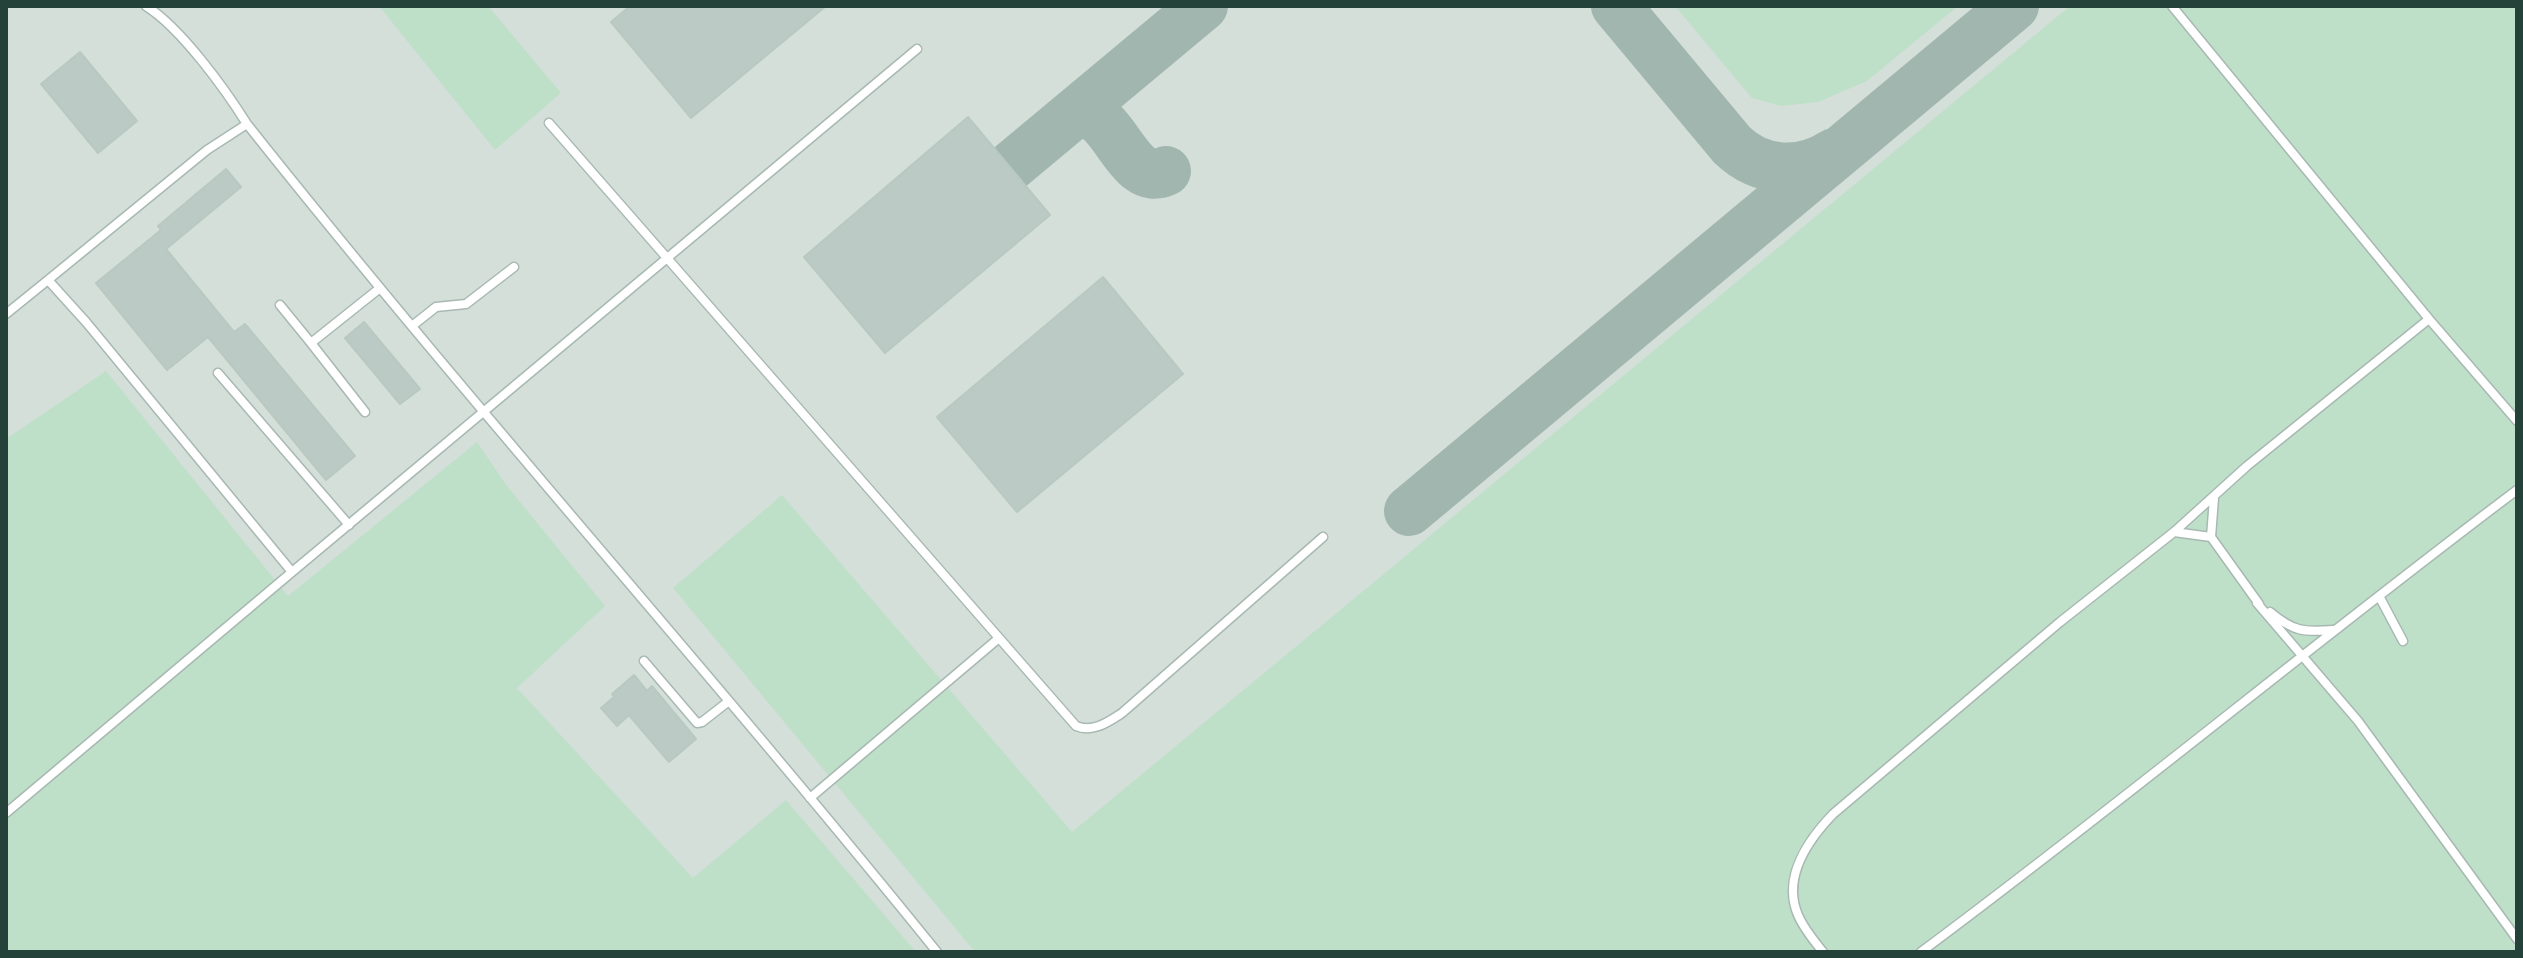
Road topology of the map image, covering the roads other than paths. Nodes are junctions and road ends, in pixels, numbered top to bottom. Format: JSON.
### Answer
{"nodes":[{"id":1,"x":146,"y":6,"type":"edge"},
{"id":2,"x":2172,"y":6,"type":"edge"},
{"id":3,"x":917,"y":49,"type":"dead end"},
{"id":4,"x":549,"y":123,"type":"dead end"},
{"id":5,"x":247,"y":124,"type":"junction"},
{"id":6,"x":668,"y":259,"type":"junction"},
{"id":7,"x":514,"y":267,"type":"dead end"},
{"id":8,"x":48,"y":280,"type":"junction"},
{"id":9,"x":380,"y":288,"type":"junction"},
{"id":10,"x":280,"y":305,"type":"dead end"},
{"id":11,"x":6,"y":314,"type":"edge"},
{"id":12,"x":2429,"y":319,"type":"junction"},
{"id":13,"x":412,"y":326,"type":"junction"},
{"id":14,"x":311,"y":343,"type":"junction"},
{"id":15,"x":218,"y":373,"type":"dead end"},
{"id":16,"x":484,"y":411,"type":"junction"},
{"id":17,"x":365,"y":412,"type":"dead end"},
{"id":18,"x":2517,"y":421,"type":"edge"},
{"id":19,"x":2517,"y":490,"type":"edge"},
{"id":20,"x":2214,"y":497,"type":"junction"},
{"id":21,"x":349,"y":525,"type":"junction"},
{"id":22,"x":2174,"y":532,"type":"junction"},
{"id":23,"x":1323,"y":537,"type":"dead end"},
{"id":24,"x":2211,"y":537,"type":"junction"},
{"id":25,"x":292,"y":572,"type":"junction"},
{"id":26,"x":2379,"y":596,"type":"junction"},
{"id":27,"x":2257,"y":603,"type":"junction"},
{"id":28,"x":2333,"y":630,"type":"junction"},
{"id":29,"x":999,"y":638,"type":"junction"},
{"id":30,"x":2403,"y":641,"type":"dead end"},
{"id":31,"x":2302,"y":656,"type":"junction"},
{"id":32,"x":644,"y":661,"type":"dead end"},
{"id":33,"x":729,"y":701,"type":"junction"},
{"id":34,"x":810,"y":798,"type":"junction"},
{"id":35,"x":6,"y":813,"type":"edge"},
{"id":36,"x":2517,"y":939,"type":"edge"},
{"id":37,"x":937,"y":952,"type":"edge"},
{"id":38,"x":1823,"y":952,"type":"edge"},
{"id":39,"x":1921,"y":952,"type":"edge"}],
"edges":[{"from":1,"to":5,"type":"lane"},
{"from":2,"to":12,"type":"lane"},
{"from":3,"to":6,"type":"lane"},
{"from":4,"to":6,"type":"lane"},
{"from":5,"to":8,"type":"lane"},
{"from":5,"to":9,"type":"lane"},
{"from":6,"to":16,"type":"lane"},
{"from":6,"to":29,"type":"lane"},
{"from":7,"to":13,"type":"lane"},
{"from":8,"to":11,"type":"lane"},
{"from":8,"to":25,"type":"lane"},
{"from":9,"to":13,"type":"lane"},
{"from":9,"to":14,"type":"lane"},
{"from":10,"to":14,"type":"lane"},
{"from":12,"to":18,"type":"lane"},
{"from":12,"to":20,"type":"lane"},
{"from":13,"to":16,"type":"lane"},
{"from":14,"to":17,"type":"lane"},
{"from":15,"to":21,"type":"lane"},
{"from":16,"to":21,"type":"lane"},
{"from":16,"to":33,"type":"lane"},
{"from":19,"to":26,"type":"lane"},
{"from":20,"to":22,"type":"lane"},
{"from":20,"to":24,"type":"lane"},
{"from":21,"to":25,"type":"lane"},
{"from":22,"to":24,"type":"lane"},
{"from":22,"to":38,"type":"lane"},
{"from":23,"to":29,"type":"lane"},
{"from":24,"to":27,"type":"lane"},
{"from":25,"to":35,"type":"lane"},
{"from":26,"to":28,"type":"lane"},
{"from":26,"to":30,"type":"lane"},
{"from":27,"to":28,"type":"lane"},
{"from":27,"to":31,"type":"lane"},
{"from":28,"to":31,"type":"lane"},
{"from":29,"to":34,"type":"lane"},
{"from":31,"to":36,"type":"lane"},
{"from":31,"to":39,"type":"lane"},
{"from":32,"to":33,"type":"lane"},
{"from":33,"to":34,"type":"lane"},
{"from":34,"to":37,"type":"lane"}]}
